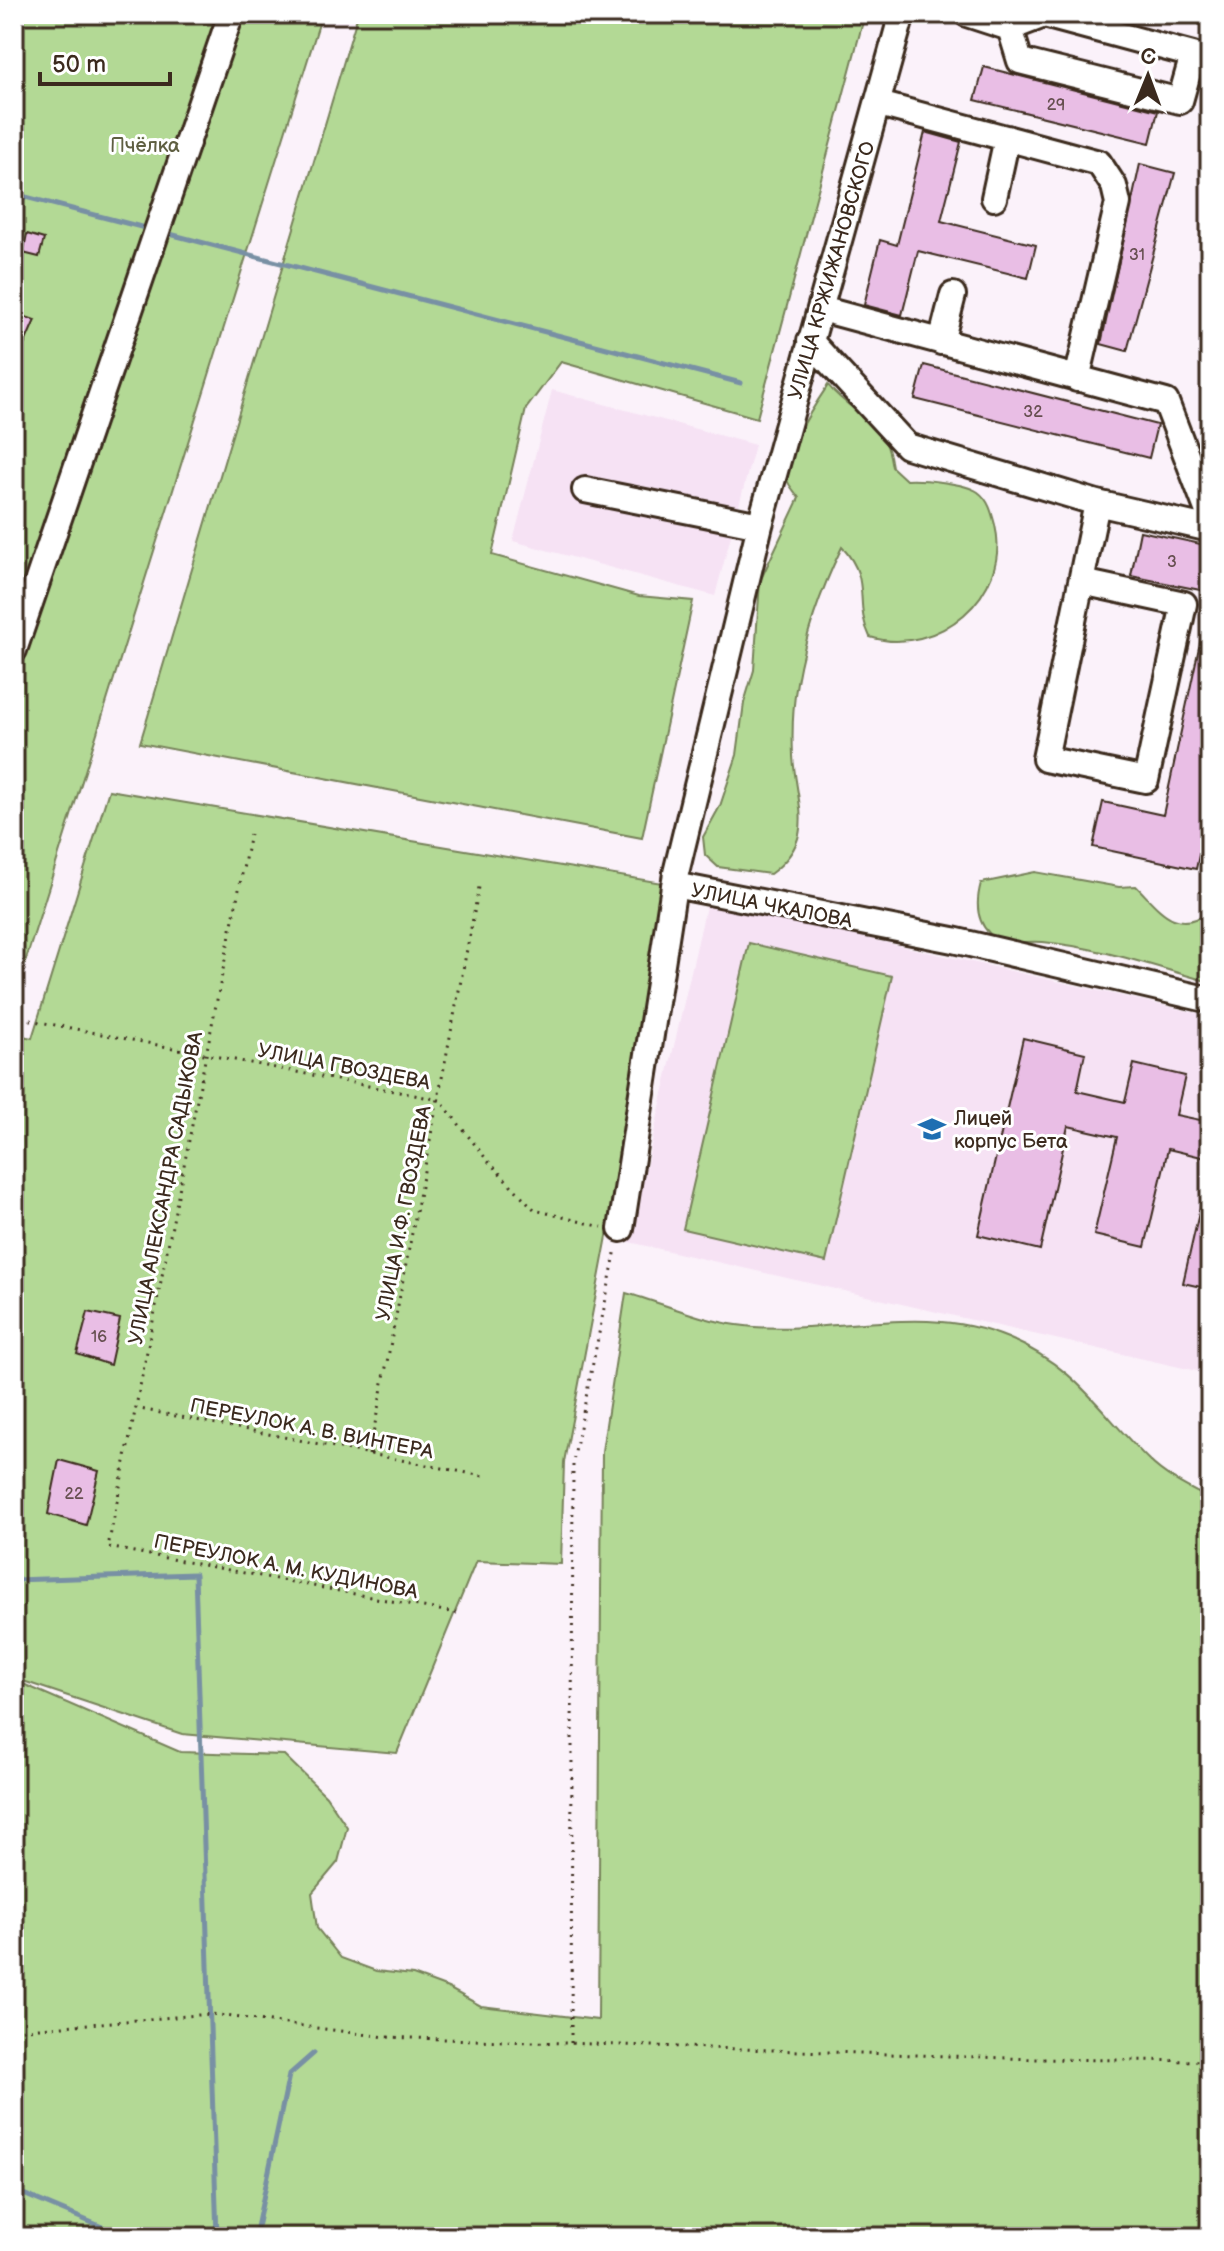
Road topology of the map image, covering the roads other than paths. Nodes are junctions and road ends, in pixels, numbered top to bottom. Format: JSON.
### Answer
{"nodes":[{"id":1,"x":231,"y":14,"type":"edge"},
{"id":2,"x":902,"y":14,"type":"edge"},
{"id":3,"x":967,"y":14,"type":"edge"},
{"id":4,"x":1010,"y":28,"type":"junction"},
{"id":5,"x":1201,"y":59,"type":"edge"},
{"id":6,"x":879,"y":104,"type":"junction"},
{"id":7,"x":1007,"y":138,"type":"junction"},
{"id":8,"x":994,"y":198,"type":"dead end"},
{"id":9,"x":953,"y":295,"type":"dead end"},
{"id":10,"x":821,"y":309,"type":"junction"},
{"id":11,"x":810,"y":341,"type":"junction"},
{"id":12,"x":941,"y":342,"type":"junction"},
{"id":13,"x":1077,"y":379,"type":"junction"},
{"id":14,"x":585,"y":490,"type":"dead end"},
{"id":15,"x":1097,"y":503,"type":"junction"},
{"id":16,"x":1210,"y":517,"type":"edge"},
{"id":17,"x":760,"y":525,"type":"junction"},
{"id":18,"x":1210,"y":529,"type":"edge"},
{"id":19,"x":1082,"y":582,"type":"junction"},
{"id":20,"x":14,"y":650,"type":"edge"},
{"id":21,"x":674,"y":885,"type":"junction"},
{"id":22,"x":1210,"y":1000,"type":"edge"},
{"id":23,"x":621,"y":1229,"type":"road end"}],
"edges":[{"from":1,"to":20,"type":"street"},
{"from":2,"to":6,"type":"street","name":"УЛИЦА КРЖИЖАНОВСКОГО"},
{"from":3,"to":4,"type":"street"},
{"from":4,"to":5,"type":"street"},
{"from":4,"to":5,"type":"street"},
{"from":6,"to":7,"type":"street"},
{"from":6,"to":10,"type":"street","name":"УЛИЦА КРЖИЖАНОВСКОГО"},
{"from":7,"to":8,"type":"street"},
{"from":7,"to":13,"type":"street"},
{"from":9,"to":12,"type":"street"},
{"from":10,"to":11,"type":"street","name":"УЛИЦА КРЖИЖАНОВСКОГО"},
{"from":10,"to":12,"type":"street"},
{"from":11,"to":15,"type":"street"},
{"from":11,"to":17,"type":"street","name":"УЛИЦА КРЖИЖАНОВСКОГО"},
{"from":12,"to":13,"type":"street"},
{"from":13,"to":16,"type":"street"},
{"from":14,"to":17,"type":"street"},
{"from":15,"to":18,"type":"street"},
{"from":15,"to":19,"type":"street"},
{"from":17,"to":21,"type":"street","name":"УЛИЦА КРЖИЖАНОВСКОГО"},
{"from":19,"to":19,"type":"street"},
{"from":21,"to":22,"type":"street","name":"УЛИЦА ЧКАЛОВА"},
{"from":21,"to":23,"type":"street","name":"УЛИЦА ЧКАЛОВА"}]}
